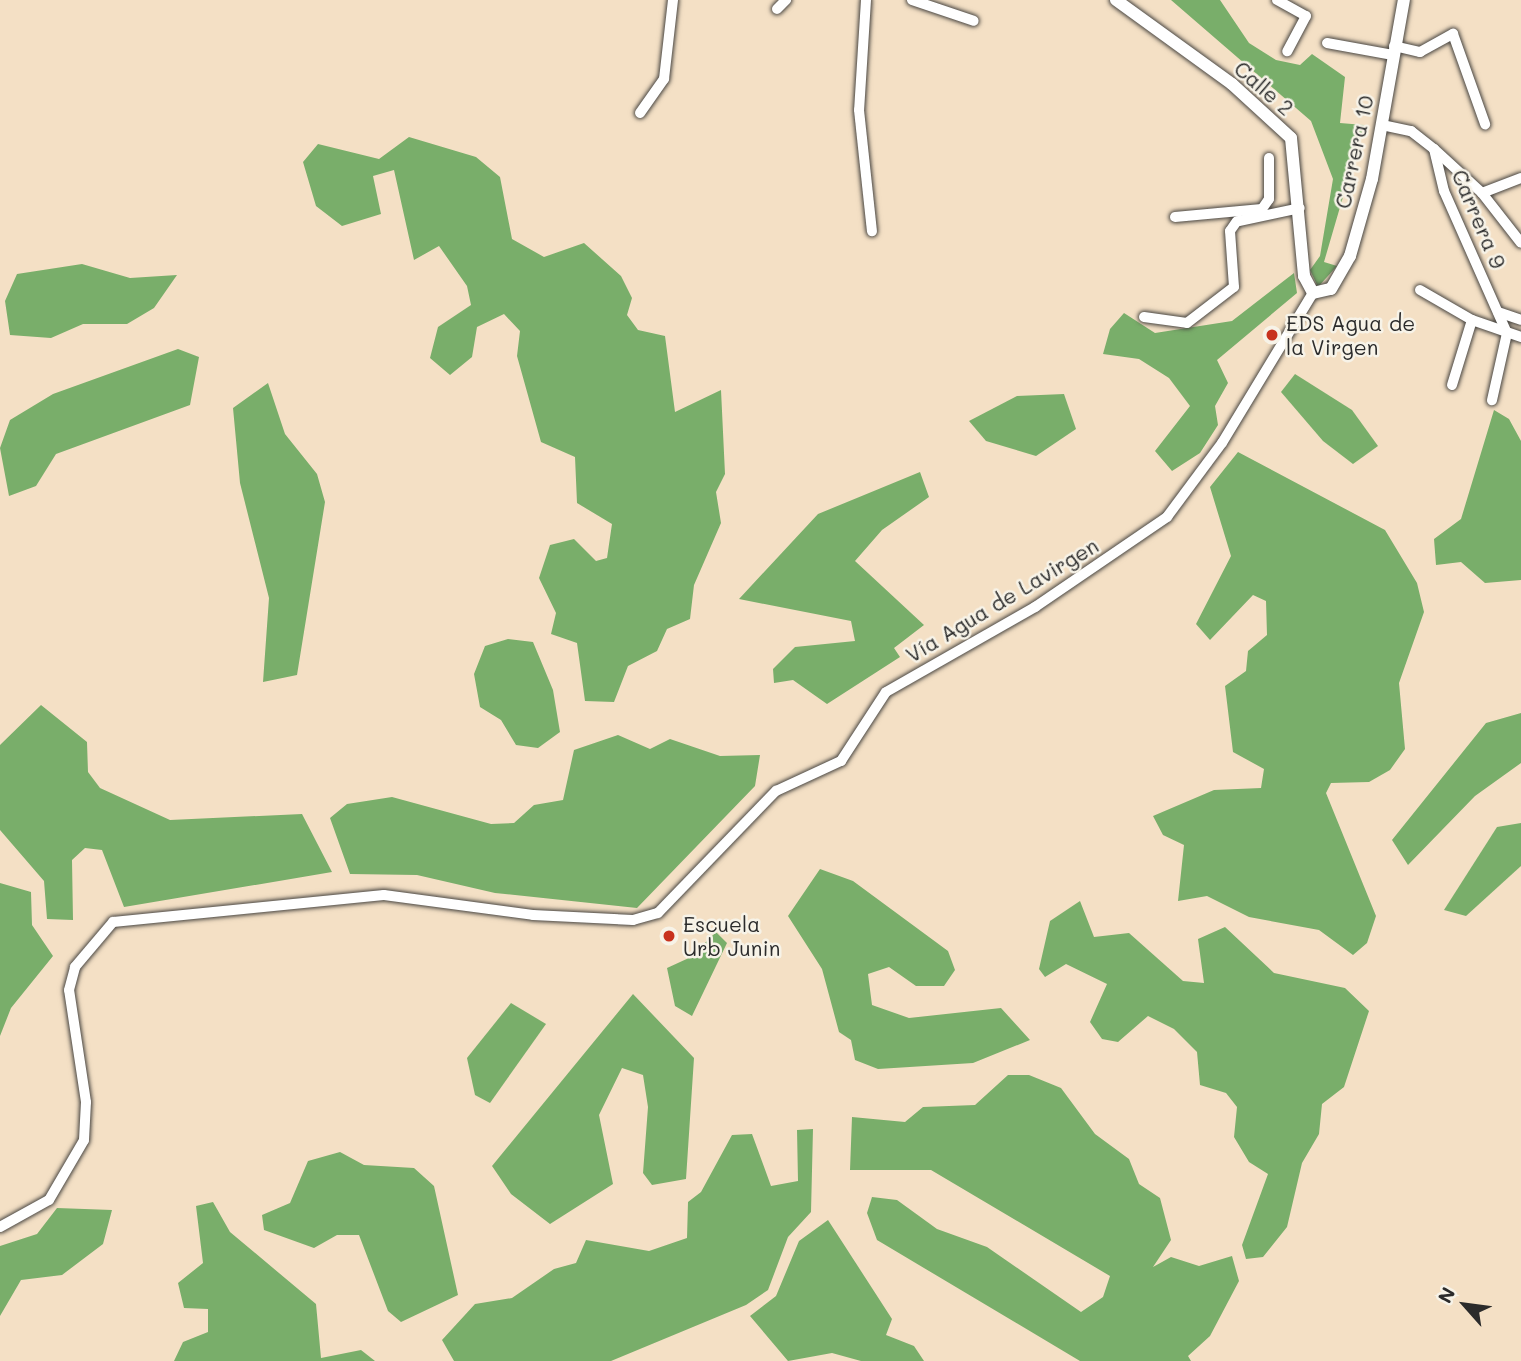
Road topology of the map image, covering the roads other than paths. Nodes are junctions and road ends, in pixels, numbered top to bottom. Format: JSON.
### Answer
{"nodes":[{"id":1,"x":673,"y":0,"type":"edge"},
{"id":2,"x":786,"y":0,"type":"edge"},
{"id":3,"x":866,"y":0,"type":"edge"},
{"id":4,"x":912,"y":0,"type":"edge"},
{"id":5,"x":1277,"y":0,"type":"edge"},
{"id":6,"x":1404,"y":0,"type":"edge"},
{"id":7,"x":1121,"y":1,"type":"edge"},
{"id":8,"x":777,"y":9,"type":"dead end"},
{"id":9,"x":974,"y":21,"type":"dead end"},
{"id":10,"x":1327,"y":43,"type":"dead end"},
{"id":11,"x":1394,"y":50,"type":"junction"},
{"id":12,"x":1287,"y":51,"type":"dead end"},
{"id":13,"x":639,"y":114,"type":"dead end"},
{"id":14,"x":1485,"y":124,"type":"dead end"},
{"id":15,"x":1382,"y":125,"type":"junction"},
{"id":16,"x":1434,"y":149,"type":"junction"},
{"id":17,"x":1269,"y":158,"type":"dead end"},
{"id":18,"x":1521,"y":178,"type":"edge"},
{"id":19,"x":1482,"y":193,"type":"junction"},
{"id":20,"x":1300,"y":208,"type":"junction"},
{"id":21,"x":1227,"y":216,"type":"junction"},
{"id":22,"x":1175,"y":217,"type":"dead end"},
{"id":23,"x":1237,"y":221,"type":"junction"},
{"id":24,"x":872,"y":231,"type":"dead end"},
{"id":25,"x":1521,"y":243,"type":"edge"},
{"id":26,"x":1420,"y":290,"type":"dead end"},
{"id":27,"x":1313,"y":293,"type":"junction"},
{"id":28,"x":1498,"y":312,"type":"junction"},
{"id":29,"x":1144,"y":317,"type":"dead end"},
{"id":30,"x":1472,"y":320,"type":"junction"},
{"id":31,"x":1521,"y":320,"type":"edge"},
{"id":32,"x":1507,"y":333,"type":"junction"},
{"id":33,"x":1521,"y":337,"type":"edge"},
{"id":34,"x":1452,"y":385,"type":"dead end"},
{"id":35,"x":1492,"y":400,"type":"dead end"},
{"id":36,"x":0,"y":1227,"type":"edge"}],
"edges":[{"from":1,"to":13,"type":"street"},
{"from":2,"to":8,"type":"street"},
{"from":3,"to":24,"type":"street"},
{"from":4,"to":9,"type":"street"},
{"from":5,"to":12,"type":"street"},
{"from":6,"to":11,"type":"street","name":"Carrera 10"},
{"from":7,"to":20,"type":"street","name":"Calle 2"},
{"from":10,"to":11,"type":"street"},
{"from":11,"to":14,"type":"street"},
{"from":11,"to":15,"type":"street","name":"Carrera 10"},
{"from":15,"to":16,"type":"street","name":"Carrera 9"},
{"from":15,"to":27,"type":"street","name":"Carrera 10"},
{"from":16,"to":19,"type":"street"},
{"from":16,"to":28,"type":"street","name":"Carrera 9"},
{"from":17,"to":21,"type":"street"},
{"from":18,"to":19,"type":"street"},
{"from":19,"to":25,"type":"street"},
{"from":20,"to":23,"type":"street"},
{"from":20,"to":27,"type":"street","name":"Calle 2"},
{"from":21,"to":22,"type":"street"},
{"from":21,"to":23,"type":"street"},
{"from":23,"to":29,"type":"street"},
{"from":26,"to":30,"type":"street"},
{"from":27,"to":36,"type":"street","name":"Vía Agua de Lavirgen"},
{"from":28,"to":31,"type":"street"},
{"from":28,"to":32,"type":"street","name":"Carrera 9"},
{"from":30,"to":32,"type":"street"},
{"from":30,"to":34,"type":"street"},
{"from":32,"to":33,"type":"street"},
{"from":32,"to":35,"type":"street"}]}
